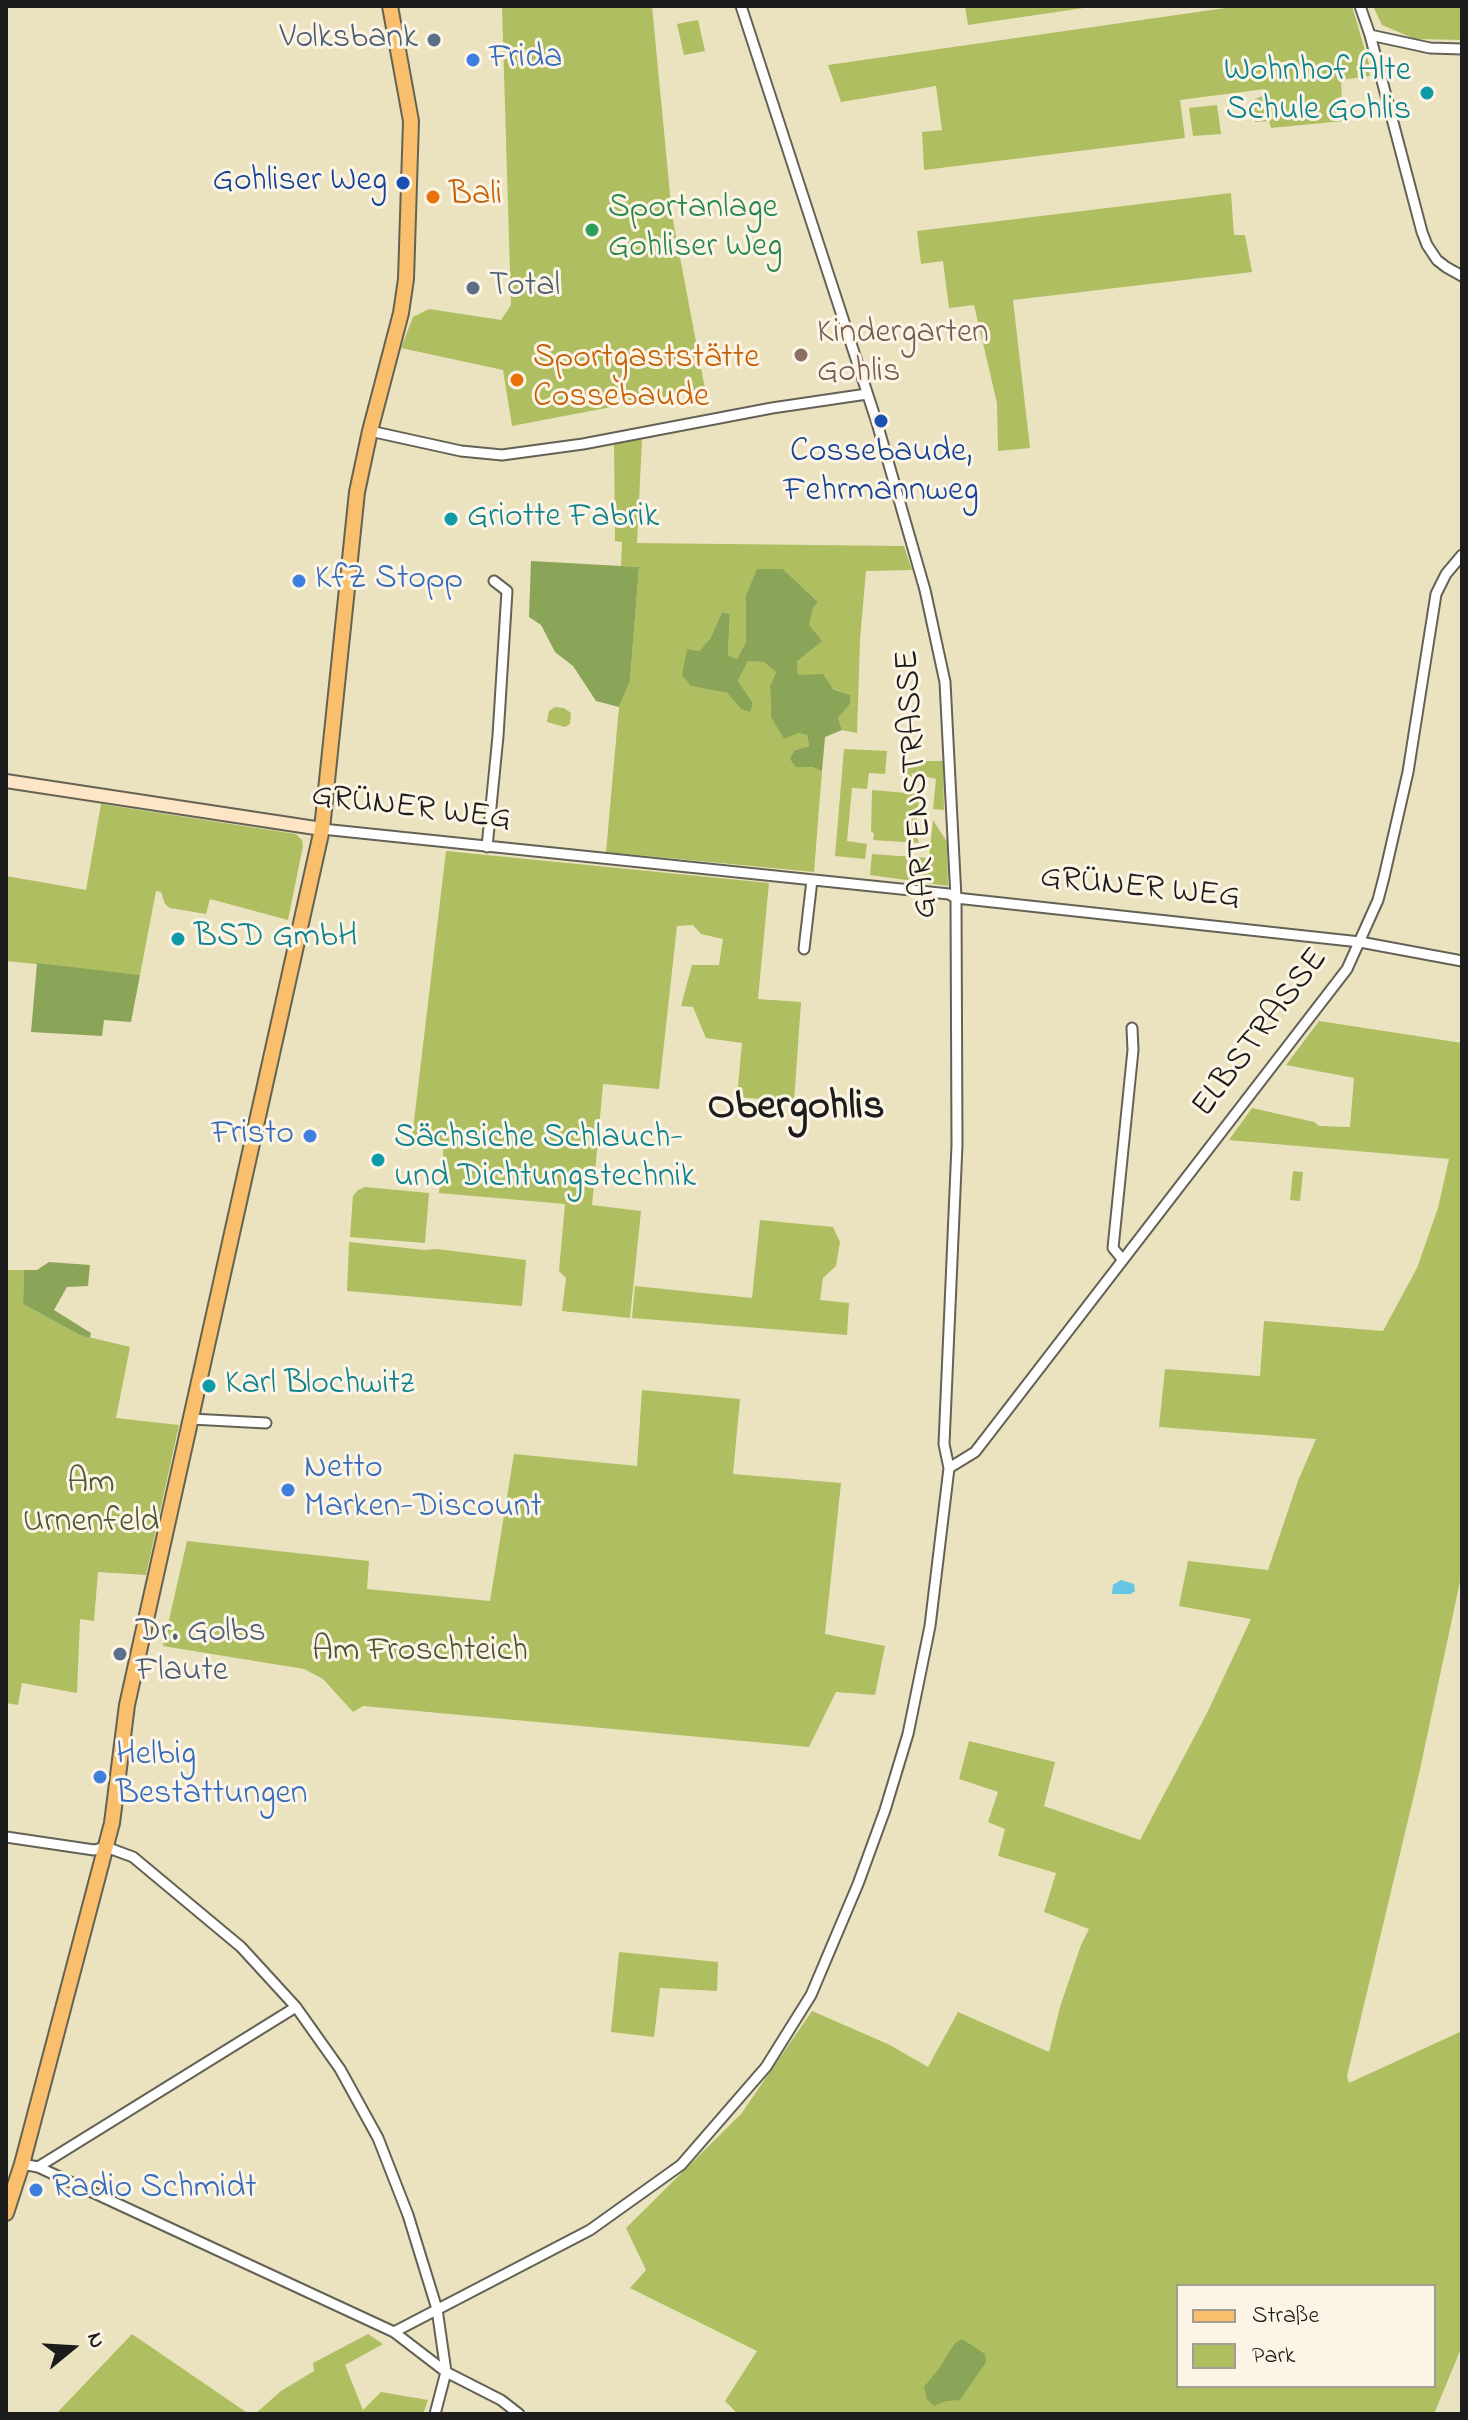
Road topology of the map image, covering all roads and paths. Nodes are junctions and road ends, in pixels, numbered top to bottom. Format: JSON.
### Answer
{"nodes":[{"id":1,"x":390,"y":6,"type":"edge"},
{"id":2,"x":741,"y":6,"type":"edge"},
{"id":3,"x":1360,"y":6,"type":"edge"},
{"id":4,"x":1370,"y":35,"type":"junction"},
{"id":5,"x":1462,"y":49,"type":"edge"},
{"id":6,"x":1462,"y":276,"type":"edge"},
{"id":7,"x":867,"y":394,"type":"junction"},
{"id":8,"x":370,"y":431,"type":"junction"},
{"id":9,"x":1462,"y":555,"type":"edge"},
{"id":10,"x":494,"y":581,"type":"dead end"},
{"id":11,"x":6,"y":781,"type":"edge"},
{"id":12,"x":322,"y":829,"type":"junction"},
{"id":13,"x":487,"y":847,"type":"junction"},
{"id":14,"x":812,"y":880,"type":"junction"},
{"id":15,"x":956,"y":898,"type":"junction"},
{"id":16,"x":1360,"y":942,"type":"junction"},
{"id":17,"x":804,"y":949,"type":"dead end"},
{"id":18,"x":1462,"y":961,"type":"edge"},
{"id":19,"x":1132,"y":1028,"type":"dead end"},
{"id":20,"x":1122,"y":1259,"type":"junction"},
{"id":21,"x":191,"y":1419,"type":"junction"},
{"id":22,"x":266,"y":1423,"type":"dead end"},
{"id":23,"x":949,"y":1468,"type":"junction"},
{"id":24,"x":6,"y":1837,"type":"edge"},
{"id":25,"x":106,"y":1847,"type":"junction"},
{"id":26,"x":296,"y":2007,"type":"junction"},
{"id":27,"x":22,"y":2164,"type":"junction"},
{"id":28,"x":38,"y":2167,"type":"junction"},
{"id":29,"x":6,"y":2213,"type":"edge"},
{"id":30,"x":437,"y":2309,"type":"junction"},
{"id":31,"x":394,"y":2332,"type":"junction"},
{"id":32,"x":446,"y":2372,"type":"junction"},
{"id":33,"x":435,"y":2414,"type":"edge"},
{"id":34,"x":519,"y":2414,"type":"edge"}],
"edges":[{"from":1,"to":8,"type":"main road"},
{"from":2,"to":7,"type":"street","name":"GARTENSTRASSE"},
{"from":3,"to":4,"type":"street"},
{"from":4,"to":5,"type":"street"},
{"from":4,"to":6,"type":"street"},
{"from":7,"to":8,"type":"street"},
{"from":7,"to":15,"type":"street","name":"GARTENSTRASSE"},
{"from":8,"to":12,"type":"main road"},
{"from":9,"to":16,"type":"street","name":"ELBSTRASSE"},
{"from":10,"to":13,"type":"street"},
{"from":11,"to":12,"type":"street","name":"GRÜNER WEG"},
{"from":12,"to":13,"type":"street","name":"GRÜNER WEG"},
{"from":12,"to":21,"type":"main road"},
{"from":13,"to":14,"type":"street","name":"GRÜNER WEG"},
{"from":14,"to":15,"type":"street","name":"GRÜNER WEG"},
{"from":14,"to":17,"type":"street"},
{"from":15,"to":16,"type":"street","name":"GRÜNER WEG"},
{"from":15,"to":23,"type":"street","name":"GARTENSTRASSE"},
{"from":16,"to":18,"type":"street","name":"GRÜNER WEG"},
{"from":16,"to":20,"type":"street","name":"ELBSTRASSE"},
{"from":19,"to":20,"type":"street"},
{"from":20,"to":23,"type":"street","name":"ELBSTRASSE"},
{"from":21,"to":22,"type":"street"},
{"from":21,"to":25,"type":"main road"},
{"from":23,"to":30,"type":"street","name":"GARTENSTRASSE"},
{"from":24,"to":25,"type":"street"},
{"from":25,"to":26,"type":"street"},
{"from":25,"to":27,"type":"main road"},
{"from":26,"to":28,"type":"street"},
{"from":26,"to":30,"type":"street"},
{"from":27,"to":28,"type":"street"},
{"from":27,"to":29,"type":"main road"},
{"from":28,"to":31,"type":"street"},
{"from":30,"to":31,"type":"street","name":"GARTENSTRASSE"},
{"from":30,"to":32,"type":"street"},
{"from":31,"to":32,"type":"street"},
{"from":32,"to":33,"type":"street"},
{"from":32,"to":34,"type":"street"}]}
